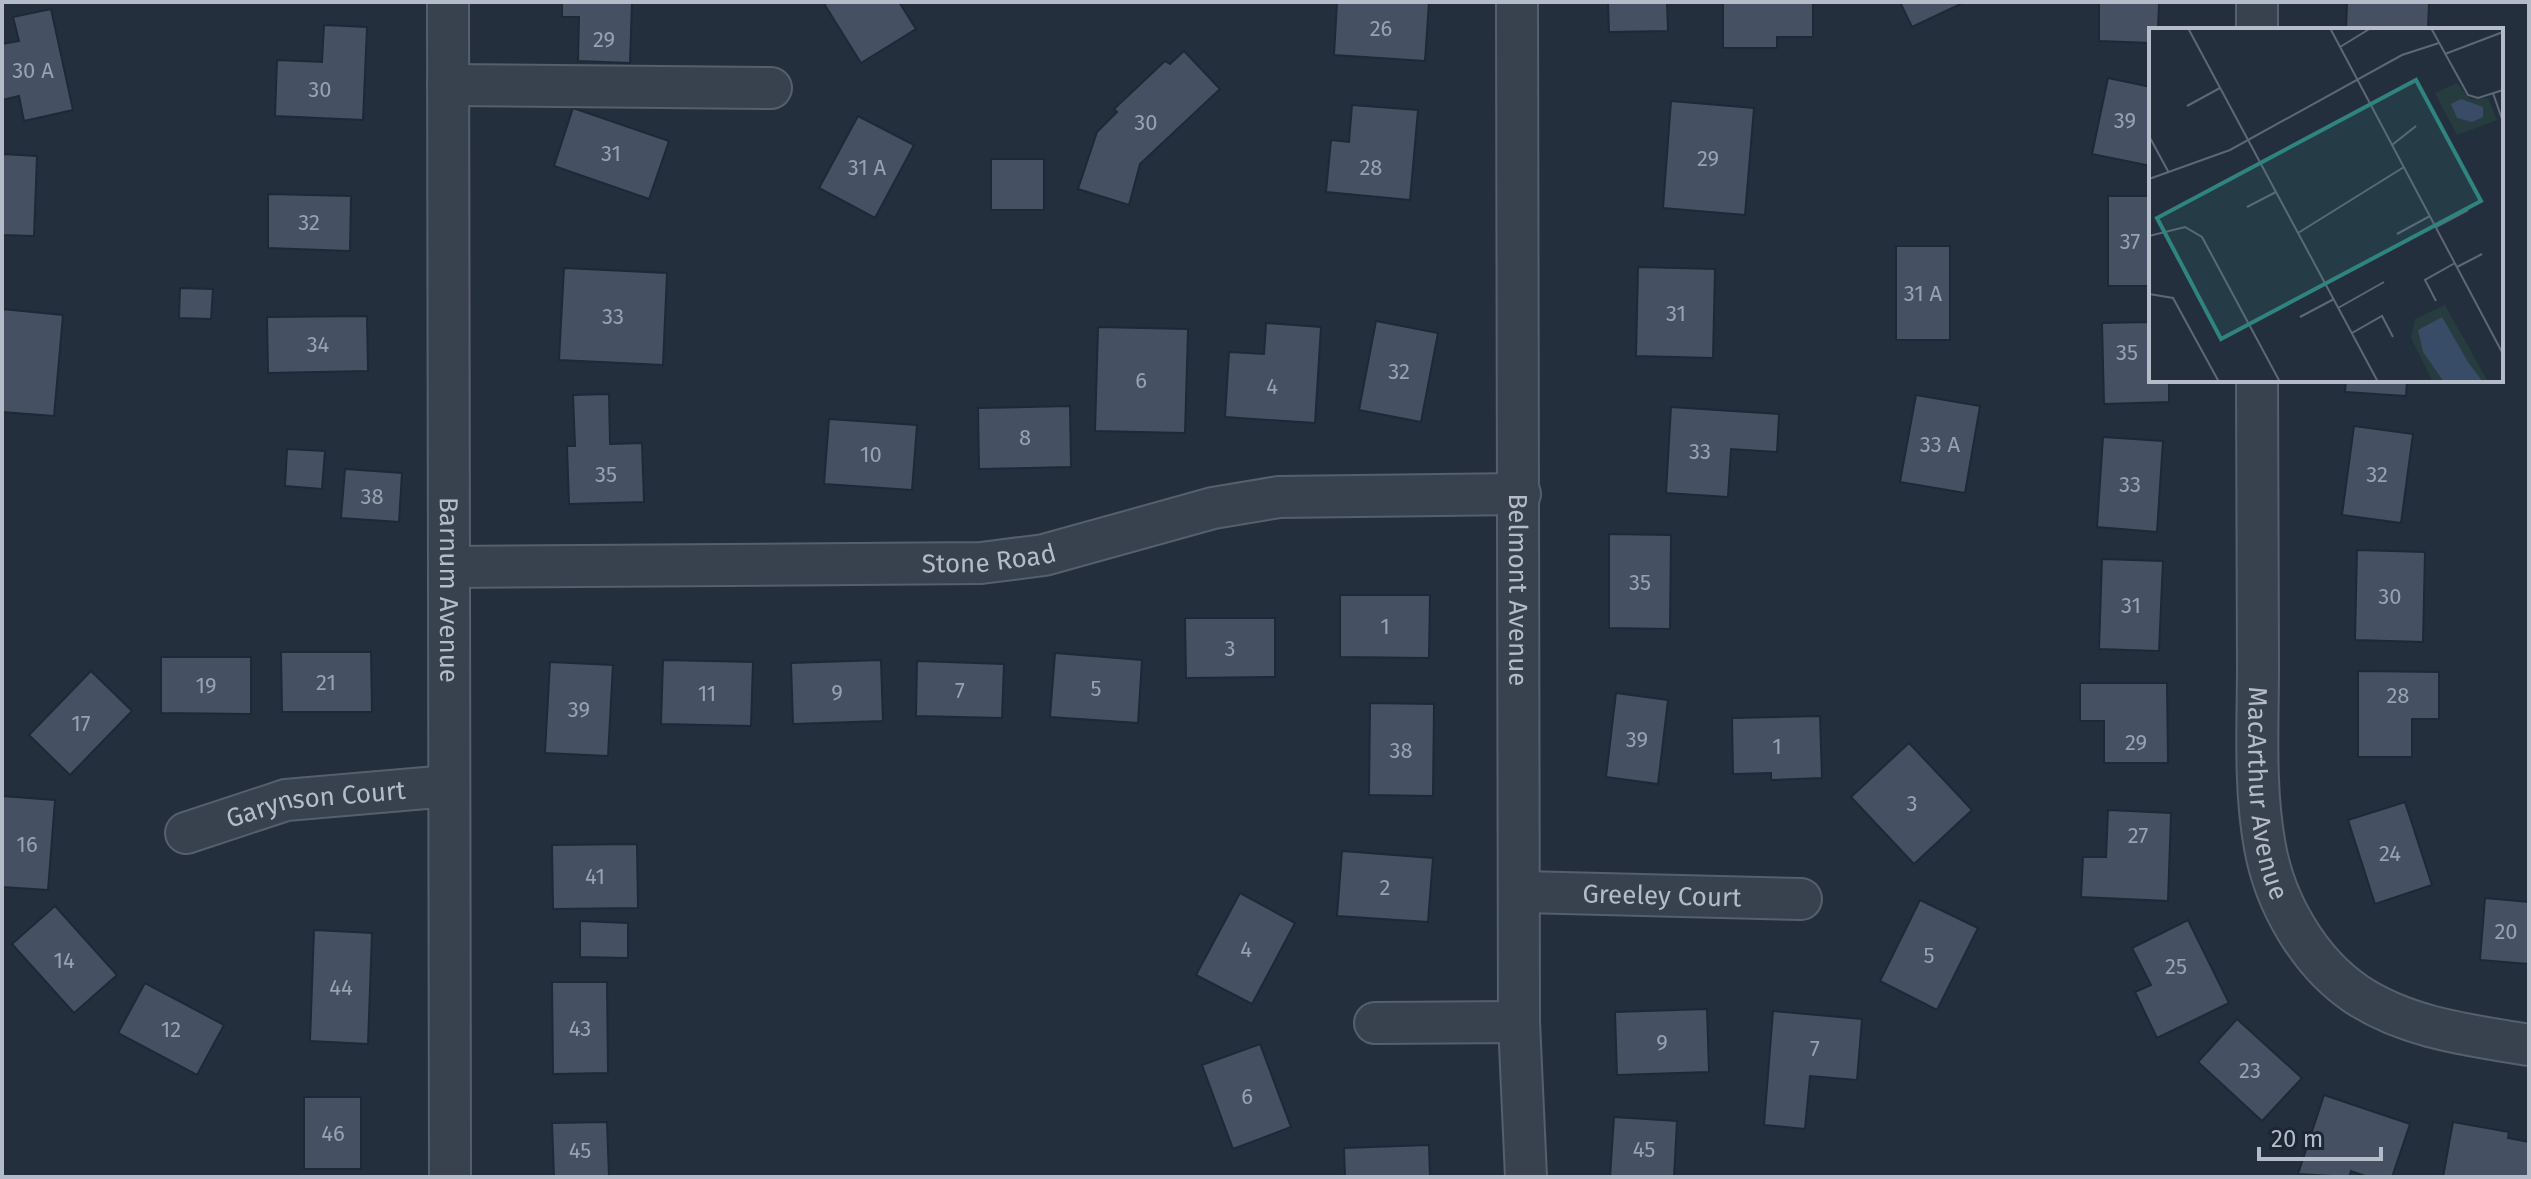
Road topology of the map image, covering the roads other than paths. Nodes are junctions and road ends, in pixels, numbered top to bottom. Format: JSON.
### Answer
{"nodes":[{"id":1,"x":448,"y":2,"type":"edge"},
{"id":2,"x":1517,"y":2,"type":"edge"},
{"id":3,"x":2257,"y":2,"type":"edge"},
{"id":4,"x":2257,"y":28,"type":"edge"},
{"id":5,"x":448,"y":85,"type":"junction"},
{"id":6,"x":771,"y":88,"type":"dead end"},
{"id":7,"x":2257,"y":382,"type":"edge"},
{"id":8,"x":1520,"y":494,"type":"junction"},
{"id":9,"x":449,"y":567,"type":"junction"},
{"id":10,"x":449,"y":786,"type":"junction"},
{"id":11,"x":186,"y":833,"type":"dead end"},
{"id":12,"x":1522,"y":892,"type":"junction"},
{"id":13,"x":1801,"y":899,"type":"dead end"},
{"id":14,"x":1519,"y":1022,"type":"junction"},
{"id":15,"x":1375,"y":1023,"type":"dead end"},
{"id":16,"x":2529,"y":1045,"type":"edge"},
{"id":17,"x":450,"y":1177,"type":"edge"},
{"id":18,"x":1526,"y":1177,"type":"edge"}],
"edges":[{"from":1,"to":5,"type":"street","name":"Barnum Avenue"},
{"from":2,"to":8,"type":"street","name":"Belmont Avenue"},
{"from":3,"to":4,"type":"street"},
{"from":5,"to":6,"type":"street"},
{"from":5,"to":9,"type":"street","name":"Barnum Avenue"},
{"from":7,"to":16,"type":"street","name":"MacArthur Avenue"},
{"from":8,"to":9,"type":"street","name":"Stone Road"},
{"from":8,"to":12,"type":"street","name":"Belmont Avenue"},
{"from":9,"to":10,"type":"street","name":"Barnum Avenue"},
{"from":10,"to":11,"type":"street","name":"Garynson Court"},
{"from":10,"to":17,"type":"street","name":"Barnum Avenue"},
{"from":12,"to":13,"type":"street","name":"Greeley Court"},
{"from":12,"to":14,"type":"street","name":"Belmont Avenue"},
{"from":14,"to":15,"type":"street"},
{"from":14,"to":18,"type":"street","name":"Belmont Avenue"}]}
